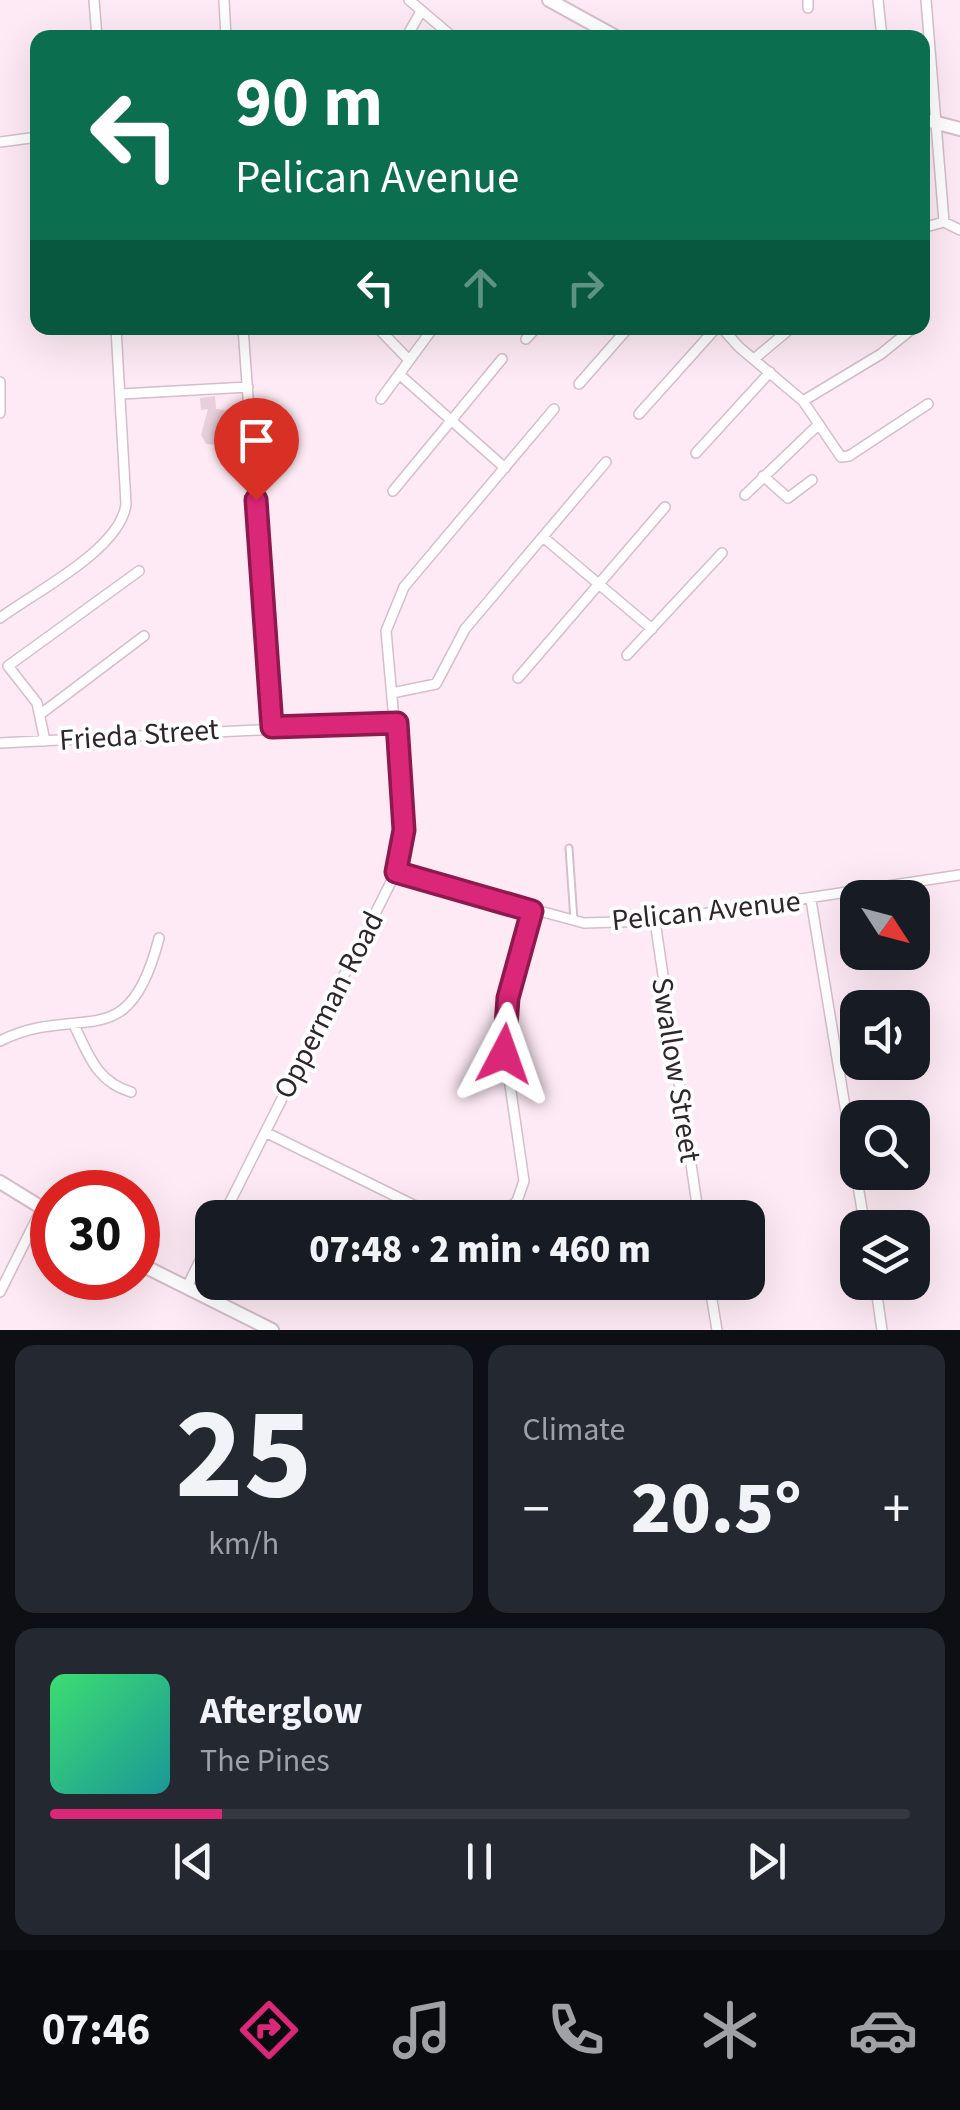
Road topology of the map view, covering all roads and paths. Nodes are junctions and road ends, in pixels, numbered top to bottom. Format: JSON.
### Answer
{"nodes":[{"id":1,"x":94,"y":0,"type":"edge"},
{"id":2,"x":224,"y":0,"type":"edge"},
{"id":3,"x":409,"y":0,"type":"edge"},
{"id":4,"x":549,"y":0,"type":"edge"},
{"id":5,"x":878,"y":0,"type":"edge"},
{"id":6,"x":926,"y":0,"type":"edge"},
{"id":7,"x":420,"y":14,"type":"junction"},
{"id":8,"x":96,"y":30,"type":"edge"},
{"id":9,"x":226,"y":30,"type":"edge"},
{"id":10,"x":411,"y":30,"type":"edge"},
{"id":11,"x":443,"y":30,"type":"edge"},
{"id":12,"x":603,"y":30,"type":"edge"},
{"id":13,"x":881,"y":30,"type":"edge"},
{"id":14,"x":927,"y":30,"type":"edge"},
{"id":15,"x":930,"y":120,"type":"edge"},
{"id":16,"x":930,"y":127,"type":"edge"},
{"id":17,"x":960,"y":129,"type":"edge"},
{"id":18,"x":30,"y":138,"type":"edge"},
{"id":19,"x":0,"y":142,"type":"edge"},
{"id":20,"x":944,"y":222,"type":"junction"},
{"id":21,"x":930,"y":226,"type":"edge"},
{"id":22,"x":960,"y":230,"type":"edge"},
{"id":23,"x":117,"y":335,"type":"edge"},
{"id":24,"x":244,"y":335,"type":"edge"},
{"id":25,"x":385,"y":335,"type":"edge"},
{"id":26,"x":428,"y":335,"type":"edge"},
{"id":27,"x":530,"y":335,"type":"edge"},
{"id":28,"x":622,"y":335,"type":"edge"},
{"id":29,"x":712,"y":335,"type":"edge"},
{"id":30,"x":727,"y":335,"type":"edge"},
{"id":31,"x":783,"y":335,"type":"edge"},
{"id":32,"x":904,"y":335,"type":"edge"},
{"id":33,"x":526,"y":339,"type":"dead end"},
{"id":34,"x":502,"y":359,"type":"dead end"},
{"id":35,"x":754,"y":359,"type":"junction"},
{"id":36,"x":409,"y":360,"type":"junction"},
{"id":37,"x":770,"y":372,"type":"junction"},
{"id":38,"x":399,"y":374,"type":"junction"},
{"id":39,"x":0,"y":382,"type":"edge"},
{"id":40,"x":578,"y":384,"type":"dead end"},
{"id":41,"x":248,"y":386,"type":"junction"},
{"id":42,"x":121,"y":394,"type":"junction"},
{"id":43,"x":381,"y":398,"type":"dead end"},
{"id":44,"x":803,"y":401,"type":"junction"},
{"id":45,"x":928,"y":404,"type":"dead end"},
{"id":46,"x":554,"y":409,"type":"dead end"},
{"id":47,"x":0,"y":413,"type":"edge"},
{"id":48,"x":639,"y":414,"type":"dead end"},
{"id":49,"x":452,"y":422,"type":"junction"},
{"id":50,"x":818,"y":424,"type":"junction"},
{"id":51,"x":696,"y":454,"type":"dead end"},
{"id":52,"x":606,"y":462,"type":"dead end"},
{"id":53,"x":504,"y":468,"type":"junction"},
{"id":54,"x":763,"y":476,"type":"junction"},
{"id":55,"x":812,"y":480,"type":"dead end"},
{"id":56,"x":393,"y":491,"type":"dead end"},
{"id":57,"x":745,"y":495,"type":"dead end"},
{"id":58,"x":665,"y":507,"type":"dead end"},
{"id":59,"x":543,"y":537,"type":"junction"},
{"id":60,"x":722,"y":553,"type":"dead end"},
{"id":61,"x":139,"y":571,"type":"dead end"},
{"id":62,"x":596,"y":586,"type":"junction"},
{"id":63,"x":0,"y":599,"type":"edge"},
{"id":64,"x":4,"y":615,"type":"edge"},
{"id":65,"x":652,"y":629,"type":"junction"},
{"id":66,"x":144,"y":636,"type":"dead end"},
{"id":67,"x":627,"y":655,"type":"dead end"},
{"id":68,"x":518,"y":678,"type":"dead end"},
{"id":69,"x":392,"y":693,"type":"junction"},
{"id":70,"x":42,"y":713,"type":"junction"},
{"id":71,"x":397,"y":723,"type":"junction"},
{"id":72,"x":272,"y":727,"type":"junction"},
{"id":73,"x":46,"y":742,"type":"junction"},
{"id":74,"x":0,"y":743,"type":"edge"},
{"id":75,"x":568,"y":848,"type":"dead end"},
{"id":76,"x":396,"y":872,"type":"junction"},
{"id":77,"x":960,"y":875,"type":"edge"},
{"id":78,"x":811,"y":900,"type":"junction"},
{"id":79,"x":532,"y":911,"type":"junction"},
{"id":80,"x":574,"y":920,"type":"junction"},
{"id":81,"x":655,"y":921,"type":"junction"},
{"id":82,"x":159,"y":938,"type":"dead end"},
{"id":83,"x":74,"y":1026,"type":"junction"},
{"id":84,"x":0,"y":1041,"type":"edge"},
{"id":85,"x":131,"y":1092,"type":"dead end"},
{"id":86,"x":265,"y":1132,"type":"junction"},
{"id":87,"x":0,"y":1182,"type":"edge"},
{"id":88,"x":231,"y":1200,"type":"edge"},
{"id":89,"x":403,"y":1200,"type":"edge"},
{"id":90,"x":517,"y":1200,"type":"edge"},
{"id":91,"x":696,"y":1200,"type":"edge"},
{"id":92,"x":30,"y":1201,"type":"edge"},
{"id":93,"x":863,"y":1210,"type":"edge"},
{"id":94,"x":30,"y":1240,"type":"edge"},
{"id":95,"x":195,"y":1270,"type":"edge"},
{"id":96,"x":160,"y":1274,"type":"edge"},
{"id":97,"x":186,"y":1288,"type":"junction"},
{"id":98,"x":0,"y":1292,"type":"edge"},
{"id":99,"x":713,"y":1300,"type":"edge"},
{"id":100,"x":877,"y":1300,"type":"edge"},
{"id":101,"x":272,"y":1330,"type":"edge"},
{"id":102,"x":717,"y":1330,"type":"edge"},
{"id":103,"x":882,"y":1330,"type":"edge"}],
"edges":[{"from":1,"to":8,"type":"street"},
{"from":2,"to":9,"type":"street"},
{"from":3,"to":7,"type":"street"},
{"from":4,"to":12,"type":"street"},
{"from":5,"to":13,"type":"street"},
{"from":6,"to":14,"type":"street"},
{"from":7,"to":10,"type":"street"},
{"from":7,"to":11,"type":"street"},
{"from":15,"to":17,"type":"street"},
{"from":16,"to":20,"type":"street"},
{"from":18,"to":19,"type":"street"},
{"from":20,"to":21,"type":"street"},
{"from":20,"to":22,"type":"street"},
{"from":23,"to":42,"type":"street"},
{"from":24,"to":41,"type":"street"},
{"from":25,"to":36,"type":"street"},
{"from":26,"to":36,"type":"street"},
{"from":27,"to":33,"type":"street"},
{"from":28,"to":40,"type":"street"},
{"from":29,"to":48,"type":"street"},
{"from":30,"to":35,"type":"street"},
{"from":31,"to":35,"type":"street"},
{"from":32,"to":44,"type":"street"},
{"from":34,"to":49,"type":"street"},
{"from":35,"to":37,"type":"street"},
{"from":36,"to":38,"type":"street"},
{"from":37,"to":44,"type":"street"},
{"from":37,"to":51,"type":"street"},
{"from":38,"to":43,"type":"street"},
{"from":38,"to":49,"type":"street"},
{"from":39,"to":47,"type":"street"},
{"from":41,"to":42,"type":"street"},
{"from":41,"to":72,"type":"street"},
{"from":42,"to":64,"type":"street"},
{"from":44,"to":50,"type":"street"},
{"from":45,"to":50,"type":"street"},
{"from":46,"to":53,"type":"street","name":"Opperman Road"},
{"from":49,"to":53,"type":"street"},
{"from":49,"to":56,"type":"street"},
{"from":50,"to":54,"type":"street"},
{"from":52,"to":59,"type":"street"},
{"from":53,"to":69,"type":"street","name":"Opperman Road"},
{"from":54,"to":55,"type":"street"},
{"from":54,"to":57,"type":"street"},
{"from":58,"to":62,"type":"street"},
{"from":59,"to":62,"type":"street"},
{"from":59,"to":69,"type":"street"},
{"from":60,"to":65,"type":"street"},
{"from":61,"to":70,"type":"street"},
{"from":62,"to":65,"type":"street"},
{"from":62,"to":68,"type":"street"},
{"from":63,"to":64,"type":"street"},
{"from":65,"to":67,"type":"street"},
{"from":66,"to":70,"type":"street"},
{"from":69,"to":71,"type":"street","name":"Opperman Road"},
{"from":70,"to":73,"type":"street"},
{"from":71,"to":72,"type":"street","name":"Frieda Street"},
{"from":71,"to":76,"type":"street","name":"Opperman Road"},
{"from":72,"to":73,"type":"street","name":"Frieda Street"},
{"from":73,"to":74,"type":"street","name":"Frieda Street"},
{"from":75,"to":80,"type":"lane"},
{"from":76,"to":79,"type":"street","name":"Pelican Avenue"},
{"from":76,"to":86,"type":"street","name":"Opperman Road"},
{"from":77,"to":78,"type":"street","name":"Pelican Avenue"},
{"from":78,"to":81,"type":"street","name":"Pelican Avenue"},
{"from":78,"to":93,"type":"street"},
{"from":79,"to":80,"type":"street","name":"Pelican Avenue"},
{"from":79,"to":90,"type":"street"},
{"from":80,"to":81,"type":"street","name":"Pelican Avenue"},
{"from":81,"to":91,"type":"street","name":"Swallow Street"},
{"from":82,"to":83,"type":"street"},
{"from":83,"to":84,"type":"street"},
{"from":83,"to":85,"type":"street"},
{"from":86,"to":88,"type":"street","name":"Opperman Road"},
{"from":86,"to":89,"type":"street"},
{"from":87,"to":92,"type":"street"},
{"from":94,"to":98,"type":"street"},
{"from":95,"to":97,"type":"street"},
{"from":96,"to":97,"type":"street"},
{"from":97,"to":101,"type":"street"},
{"from":99,"to":102,"type":"street"},
{"from":100,"to":103,"type":"street"}]}
